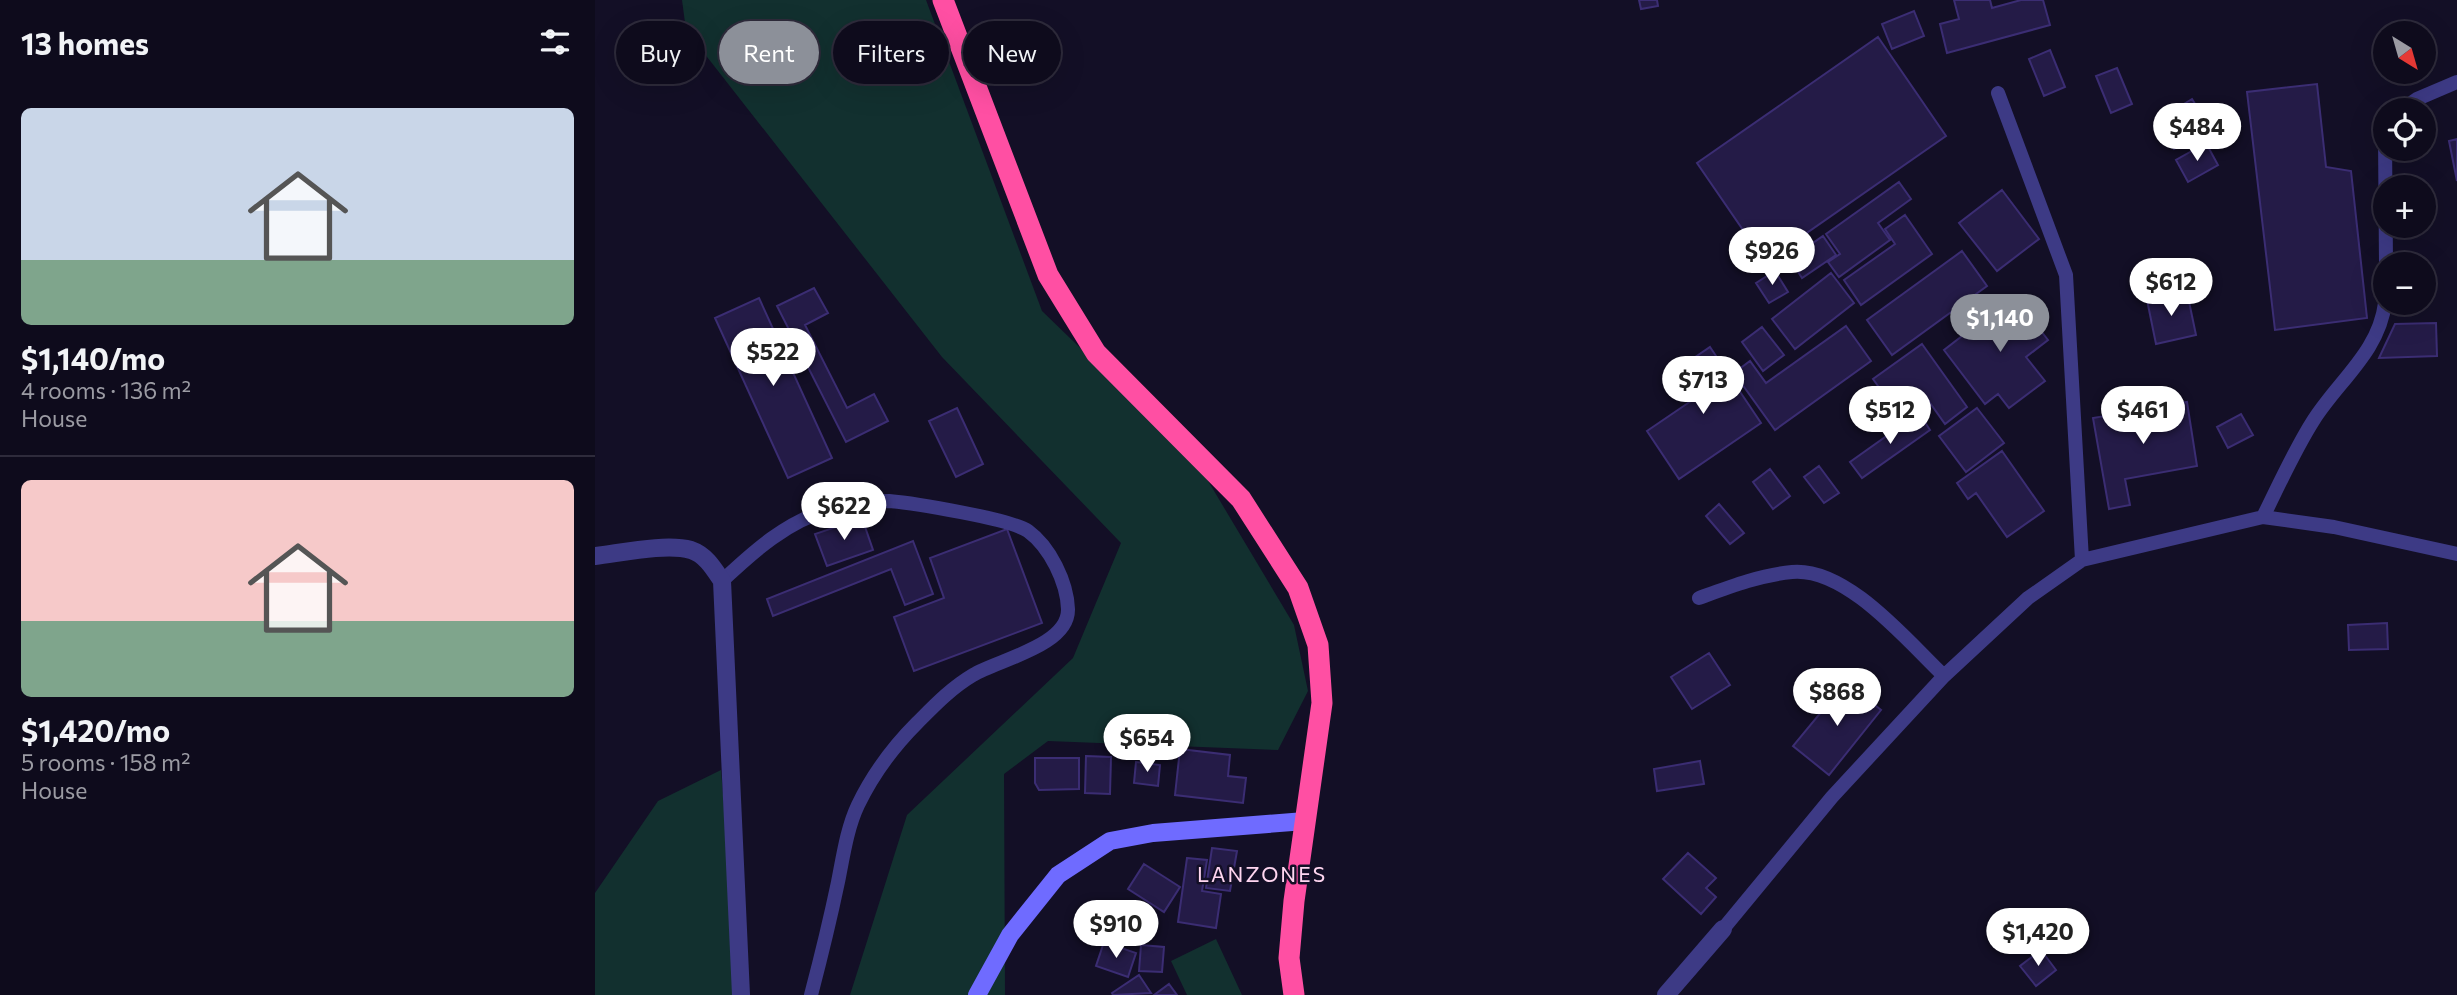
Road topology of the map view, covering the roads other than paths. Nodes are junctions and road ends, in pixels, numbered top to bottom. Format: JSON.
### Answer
{"nodes":[{"id":1,"x":943,"y":0,"type":"edge"},
{"id":2,"x":2457,"y":82,"type":"edge"},
{"id":3,"x":1998,"y":93,"type":"dead end"},
{"id":4,"x":2419,"y":98,"type":"edge"},
{"id":5,"x":2385,"y":161,"type":"edge"},
{"id":6,"x":2386,"y":252,"type":"edge"},
{"id":7,"x":2384,"y":315,"type":"edge"},
{"id":8,"x":2263,"y":517,"type":"junction"},
{"id":9,"x":2457,"y":554,"type":"edge"},
{"id":10,"x":595,"y":556,"type":"edge"},
{"id":11,"x":2082,"y":560,"type":"junction"},
{"id":12,"x":722,"y":581,"type":"junction"},
{"id":13,"x":1699,"y":598,"type":"dead end"},
{"id":14,"x":1944,"y":676,"type":"junction"},
{"id":15,"x":1305,"y":821,"type":"junction"},
{"id":16,"x":1723,"y":929,"type":"joint"},
{"id":17,"x":741,"y":995,"type":"edge"},
{"id":18,"x":811,"y":995,"type":"edge"},
{"id":19,"x":977,"y":995,"type":"edge"},
{"id":20,"x":1294,"y":995,"type":"edge"},
{"id":21,"x":1666,"y":995,"type":"edge"}],
"edges":[{"from":1,"to":15,"type":"highway"},
{"from":2,"to":4,"type":"lane"},
{"from":3,"to":11,"type":"lane"},
{"from":5,"to":6,"type":"lane"},
{"from":7,"to":8,"type":"lane"},
{"from":8,"to":9,"type":"lane"},
{"from":8,"to":11,"type":"lane"},
{"from":10,"to":12,"type":"street"},
{"from":11,"to":14,"type":"lane"},
{"from":12,"to":17,"type":"street"},
{"from":12,"to":18,"type":"lane"},
{"from":13,"to":14,"type":"lane"},
{"from":14,"to":16,"type":"lane"},
{"from":15,"to":19,"type":"street"},
{"from":15,"to":20,"type":"highway"},
{"from":16,"to":21,"type":"street"}]}
